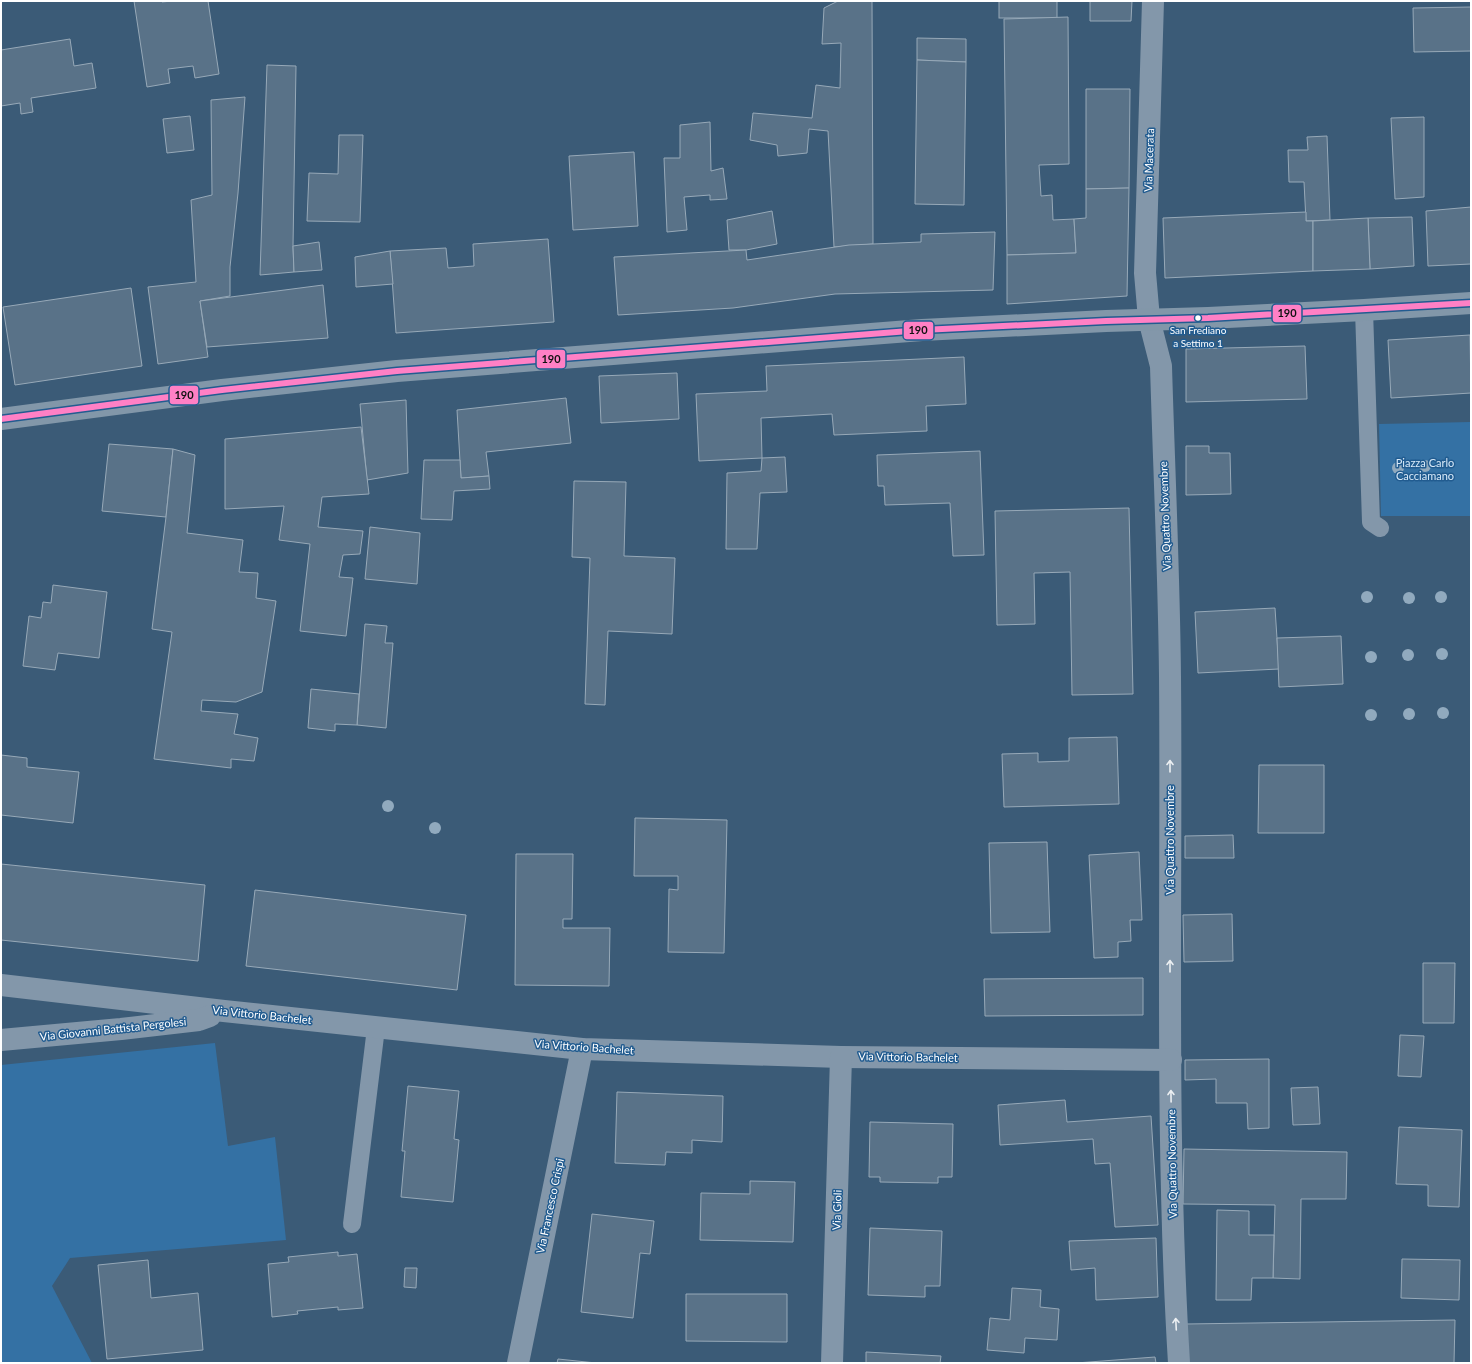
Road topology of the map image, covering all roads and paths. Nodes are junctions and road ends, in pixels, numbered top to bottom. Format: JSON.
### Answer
{"nodes":[{"id":1,"x":1153,"y":1,"type":"edge"},
{"id":2,"x":1471,"y":303,"type":"edge"},
{"id":3,"x":1364,"y":310,"type":"junction"},
{"id":4,"x":1149,"y":319,"type":"junction"},
{"id":5,"x":1,"y":419,"type":"edge"},
{"id":6,"x":1380,"y":528,"type":"dead end"},
{"id":7,"x":1,"y":985,"type":"edge"},
{"id":8,"x":224,"y":1011,"type":"junction"},
{"id":9,"x":376,"y":1028,"type":"junction"},
{"id":10,"x":1,"y":1040,"type":"edge"},
{"id":11,"x":582,"y":1049,"type":"junction"},
{"id":12,"x":841,"y":1057,"type":"junction"},
{"id":13,"x":1171,"y":1060,"type":"junction"},
{"id":14,"x":352,"y":1224,"type":"dead end"},
{"id":15,"x":518,"y":1363,"type":"edge"},
{"id":16,"x":832,"y":1363,"type":"edge"},
{"id":17,"x":1179,"y":1363,"type":"edge"}],
"edges":[{"from":1,"to":4,"type":"street","name":"Via Macerata"},
{"from":2,"to":3,"type":"main road"},
{"from":3,"to":4,"type":"main road"},
{"from":3,"to":6,"type":"lane"},
{"from":4,"to":5,"type":"main road"},
{"from":13,"to":4,"type":"street","name":"Via Quattro Novembre","one_way":true},
{"from":7,"to":8,"type":"street","name":"Via Vittorio Bachelet"},
{"from":8,"to":9,"type":"street","name":"Via Vittorio Bachelet"},
{"from":8,"to":10,"type":"street","name":"Via Giovanni Battista Pergolesi"},
{"from":9,"to":11,"type":"street","name":"Via Vittorio Bachelet"},
{"from":9,"to":14,"type":"lane"},
{"from":11,"to":12,"type":"street","name":"Via Vittorio Bachelet"},
{"from":11,"to":15,"type":"street","name":"Via Francesco Crispi"},
{"from":12,"to":13,"type":"street","name":"Via Vittorio Bachelet"},
{"from":12,"to":16,"type":"street","name":"Via Gioli"},
{"from":17,"to":13,"type":"street","name":"Via Quattro Novembre","one_way":true}]}
